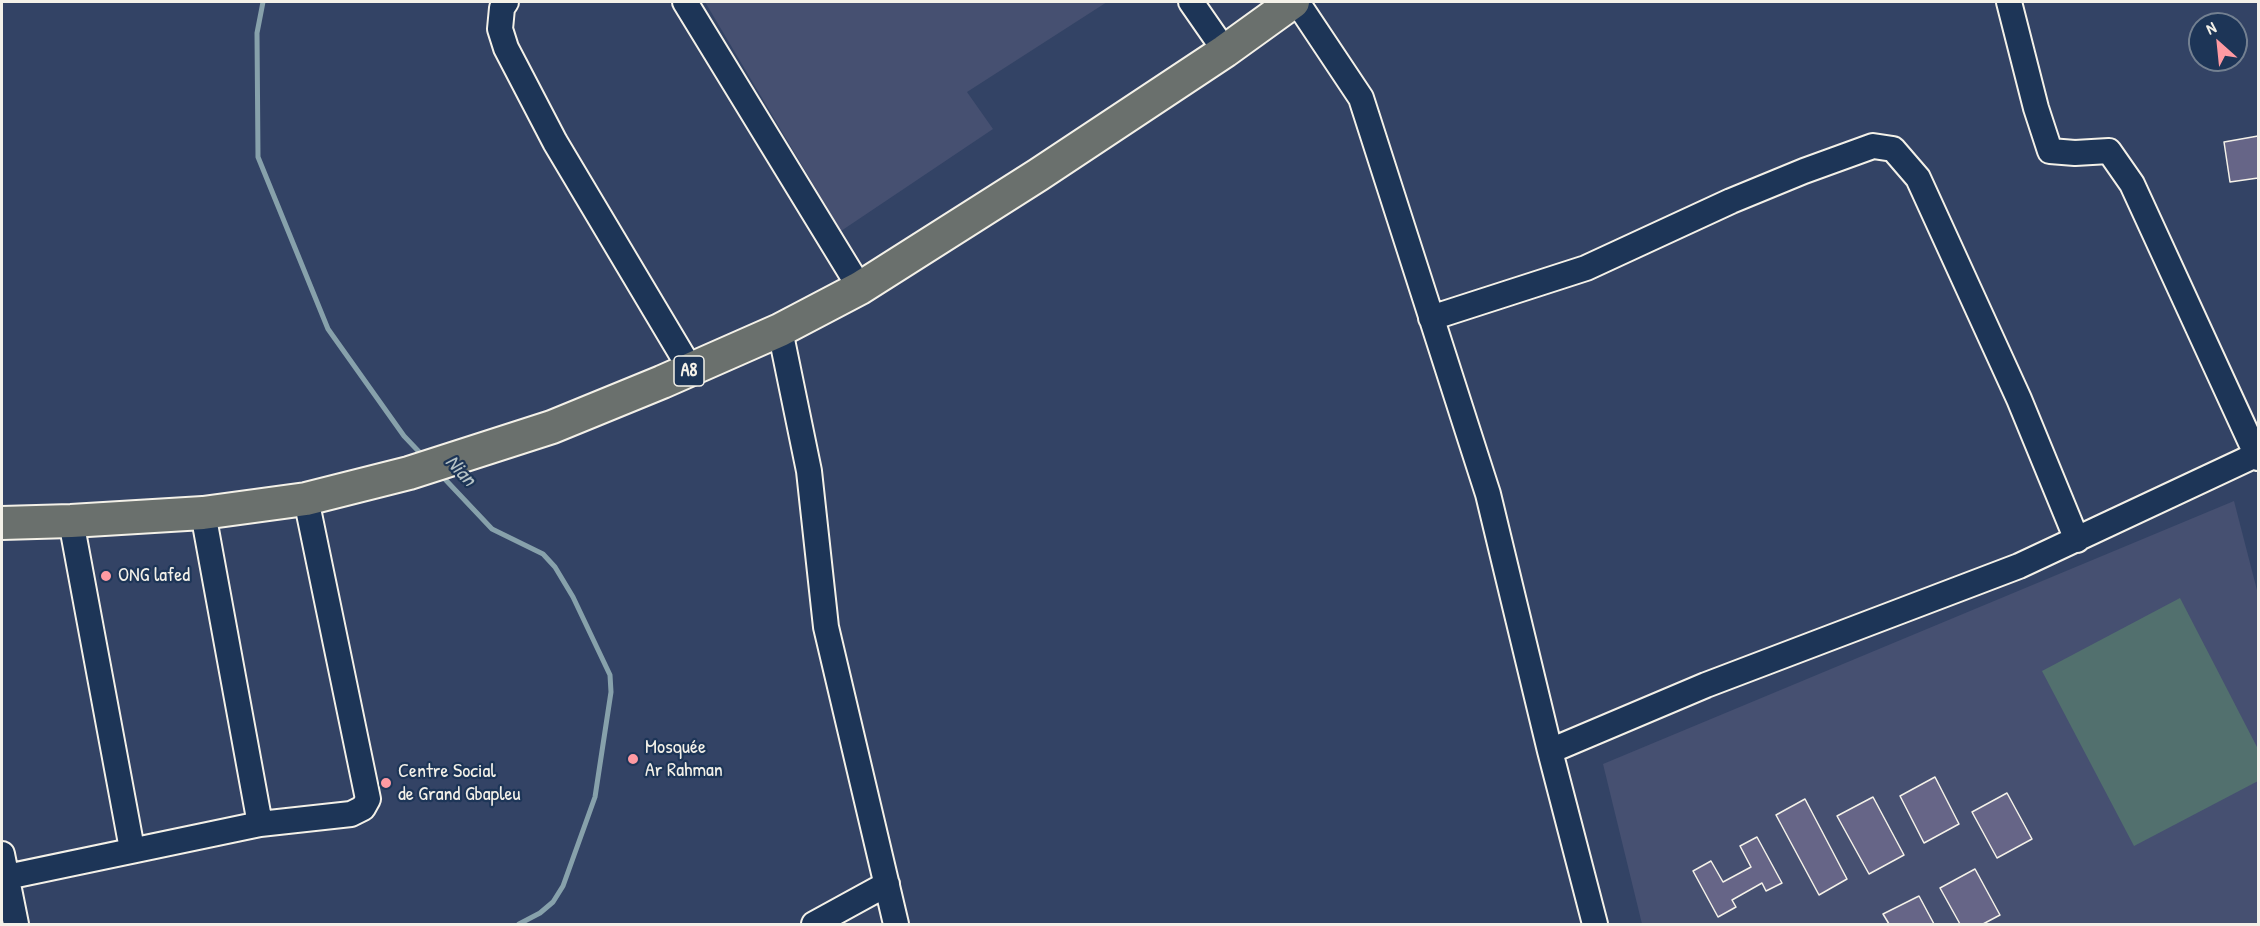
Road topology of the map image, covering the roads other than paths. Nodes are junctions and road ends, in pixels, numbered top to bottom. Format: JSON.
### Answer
{"nodes":[{"id":1,"x":506,"y":2,"type":"edge"},
{"id":2,"x":685,"y":2,"type":"edge"},
{"id":3,"x":1191,"y":2,"type":"edge"},
{"id":4,"x":1295,"y":2,"type":"edge"},
{"id":5,"x":2009,"y":2,"type":"edge"},
{"id":6,"x":1225,"y":51,"type":"junction"},
{"id":7,"x":860,"y":288,"type":"junction"},
{"id":8,"x":1431,"y":318,"type":"junction"},
{"id":9,"x":780,"y":330,"type":"junction"},
{"id":10,"x":691,"y":369,"type":"junction"},
{"id":11,"x":2258,"y":456,"type":"edge"},
{"id":12,"x":306,"y":499,"type":"junction"},
{"id":13,"x":203,"y":513,"type":"junction"},
{"id":14,"x":71,"y":521,"type":"junction"},
{"id":15,"x":2,"y":523,"type":"edge"},
{"id":16,"x":2077,"y":540,"type":"junction"},
{"id":17,"x":1550,"y":751,"type":"junction"},
{"id":18,"x":260,"y":824,"type":"junction"},
{"id":19,"x":132,"y":849,"type":"junction"},
{"id":20,"x":3,"y":869,"type":"edge"},
{"id":21,"x":887,"y":884,"type":"junction"},
{"id":22,"x":16,"y":924,"type":"edge"},
{"id":23,"x":814,"y":924,"type":"edge"},
{"id":24,"x":896,"y":924,"type":"edge"},
{"id":25,"x":1595,"y":924,"type":"edge"}],
"edges":[{"from":1,"to":10,"type":"street"},
{"from":2,"to":7,"type":"street"},
{"from":3,"to":6,"type":"street"},
{"from":4,"to":6,"type":"main road","number":"A8"},
{"from":4,"to":8,"type":"street"},
{"from":5,"to":11,"type":"street"},
{"from":6,"to":7,"type":"main road","number":"A8"},
{"from":7,"to":9,"type":"main road","number":"A8"},
{"from":8,"to":16,"type":"street"},
{"from":8,"to":17,"type":"street"},
{"from":9,"to":10,"type":"main road","number":"A8"},
{"from":9,"to":21,"type":"street"},
{"from":10,"to":12,"type":"main road","number":"A8"},
{"from":11,"to":16,"type":"street"},
{"from":12,"to":13,"type":"main road","number":"A8"},
{"from":12,"to":18,"type":"street"},
{"from":13,"to":14,"type":"main road","number":"A8"},
{"from":13,"to":18,"type":"street"},
{"from":14,"to":15,"type":"main road","number":"A8"},
{"from":14,"to":19,"type":"street"},
{"from":16,"to":17,"type":"street"},
{"from":17,"to":25,"type":"street"},
{"from":18,"to":19,"type":"street"},
{"from":19,"to":20,"type":"street"},
{"from":20,"to":22,"type":"street"},
{"from":21,"to":23,"type":"street"},
{"from":21,"to":24,"type":"street"}]}
